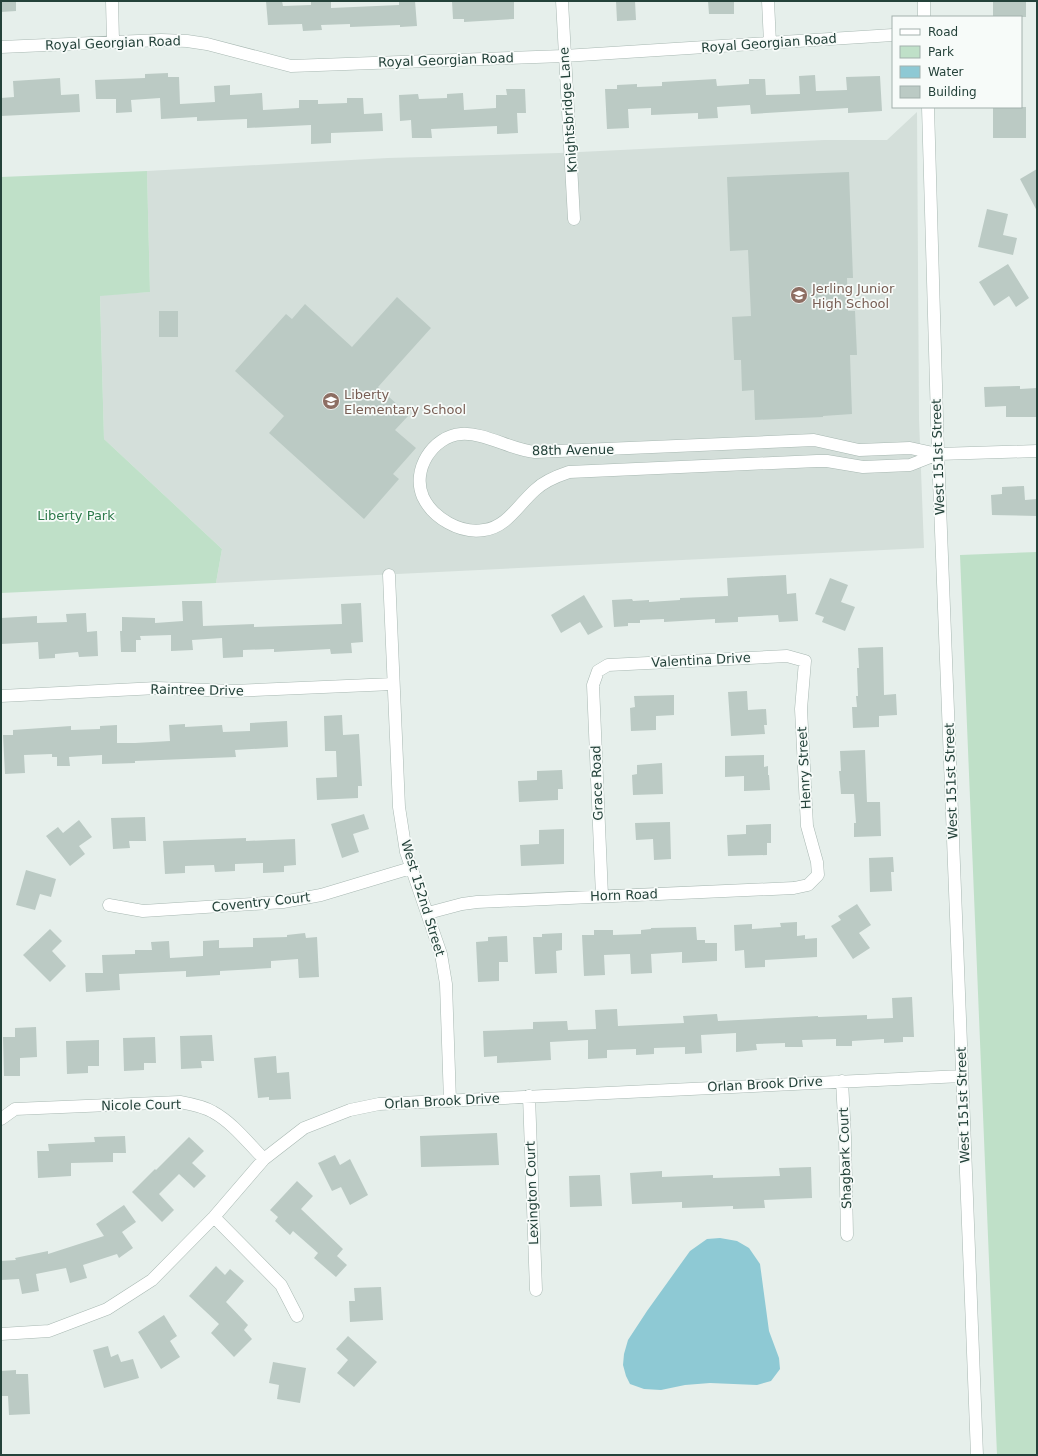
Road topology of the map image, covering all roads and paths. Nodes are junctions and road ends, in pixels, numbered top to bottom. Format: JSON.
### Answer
{"nodes":[{"id":1,"x":112,"y":1,"type":"edge"},
{"id":2,"x":562,"y":1,"type":"edge"},
{"id":3,"x":768,"y":1,"type":"edge"},
{"id":4,"x":924,"y":1,"type":"edge"},
{"id":5,"x":924,"y":16,"type":"edge"},
{"id":6,"x":892,"y":35,"type":"edge"},
{"id":7,"x":113,"y":41,"type":"junction"},
{"id":8,"x":770,"y":43,"type":"junction"},
{"id":9,"x":1,"y":47,"type":"edge"},
{"id":10,"x":564,"y":56,"type":"junction"},
{"id":11,"x":928,"y":108,"type":"edge"},
{"id":12,"x":574,"y":219,"type":"dead end"},
{"id":13,"x":1037,"y":451,"type":"edge"},
{"id":14,"x":938,"y":454,"type":"junction"},
{"id":15,"x":389,"y":575,"type":"dead end"},
{"id":16,"x":805,"y":661,"type":"joint"},
{"id":17,"x":598,"y":671,"type":"joint"},
{"id":18,"x":393,"y":684,"type":"junction"},
{"id":19,"x":1,"y":696,"type":"edge"},
{"id":20,"x":411,"y":868,"type":"junction"},
{"id":21,"x":818,"y":875,"type":"joint"},
{"id":22,"x":602,"y":896,"type":"junction"},
{"id":23,"x":108,"y":905,"type":"dead end"},
{"id":24,"x":428,"y":913,"type":"junction"},
{"id":25,"x":962,"y":1076,"type":"junction"},
{"id":26,"x":842,"y":1081,"type":"junction"},
{"id":27,"x":529,"y":1096,"type":"junction"},
{"id":28,"x":450,"y":1101,"type":"junction"},
{"id":29,"x":1,"y":1119,"type":"edge"},
{"id":30,"x":264,"y":1159,"type":"junction"},
{"id":31,"x":214,"y":1217,"type":"junction"},
{"id":32,"x":848,"y":1235,"type":"dead end"},
{"id":33,"x":536,"y":1290,"type":"dead end"},
{"id":34,"x":297,"y":1316,"type":"dead end"},
{"id":35,"x":1,"y":1334,"type":"edge"},
{"id":36,"x":977,"y":1455,"type":"edge"}],
"edges":[{"from":1,"to":7,"type":"street"},
{"from":2,"to":10,"type":"street","name":"Knightsbridge Lane"},
{"from":3,"to":8,"type":"street"},
{"from":4,"to":5,"type":"street"},
{"from":6,"to":8,"type":"street","name":"Royal Georgian Road"},
{"from":7,"to":9,"type":"street","name":"Royal Georgian Road"},
{"from":7,"to":10,"type":"street","name":"Royal Georgian Road"},
{"from":8,"to":10,"type":"street","name":"Royal Georgian Road"},
{"from":10,"to":12,"type":"street","name":"Knightsbridge Lane"},
{"from":11,"to":14,"type":"street","name":"West 151st Street"},
{"from":13,"to":14,"type":"street","name":"88th Avenue"},
{"from":14,"to":14,"type":"street","name":"88th Avenue"},
{"from":14,"to":25,"type":"street","name":"West 151st Street"},
{"from":15,"to":18,"type":"street","name":"West 152nd Street"},
{"from":16,"to":17,"type":"street","name":"Valentina Drive"},
{"from":16,"to":21,"type":"street","name":"Henry Street"},
{"from":17,"to":22,"type":"street","name":"Grace Road"},
{"from":18,"to":19,"type":"street","name":"Raintree Drive"},
{"from":18,"to":20,"type":"street","name":"West 152nd Street"},
{"from":20,"to":23,"type":"street","name":"Coventry Court"},
{"from":20,"to":24,"type":"street","name":"West 152nd Street"},
{"from":21,"to":22,"type":"street","name":"Horn Road"},
{"from":22,"to":24,"type":"street","name":"Horn Road"},
{"from":24,"to":28,"type":"street","name":"West 152nd Street"},
{"from":25,"to":26,"type":"street","name":"Orlan Brook Drive"},
{"from":25,"to":36,"type":"street","name":"West 151st Street"},
{"from":26,"to":27,"type":"street","name":"Orlan Brook Drive"},
{"from":26,"to":32,"type":"street","name":"Shagbark Court"},
{"from":27,"to":28,"type":"street","name":"Orlan Brook Drive"},
{"from":27,"to":33,"type":"street","name":"Lexington Court"},
{"from":28,"to":30,"type":"street","name":"Orlan Brook Drive"},
{"from":29,"to":30,"type":"street","name":"Nicole Court"},
{"from":30,"to":31,"type":"street","name":"Orlan Brook Drive"},
{"from":31,"to":34,"type":"street"},
{"from":31,"to":35,"type":"street","name":"Orlan Brook Drive"}]}
